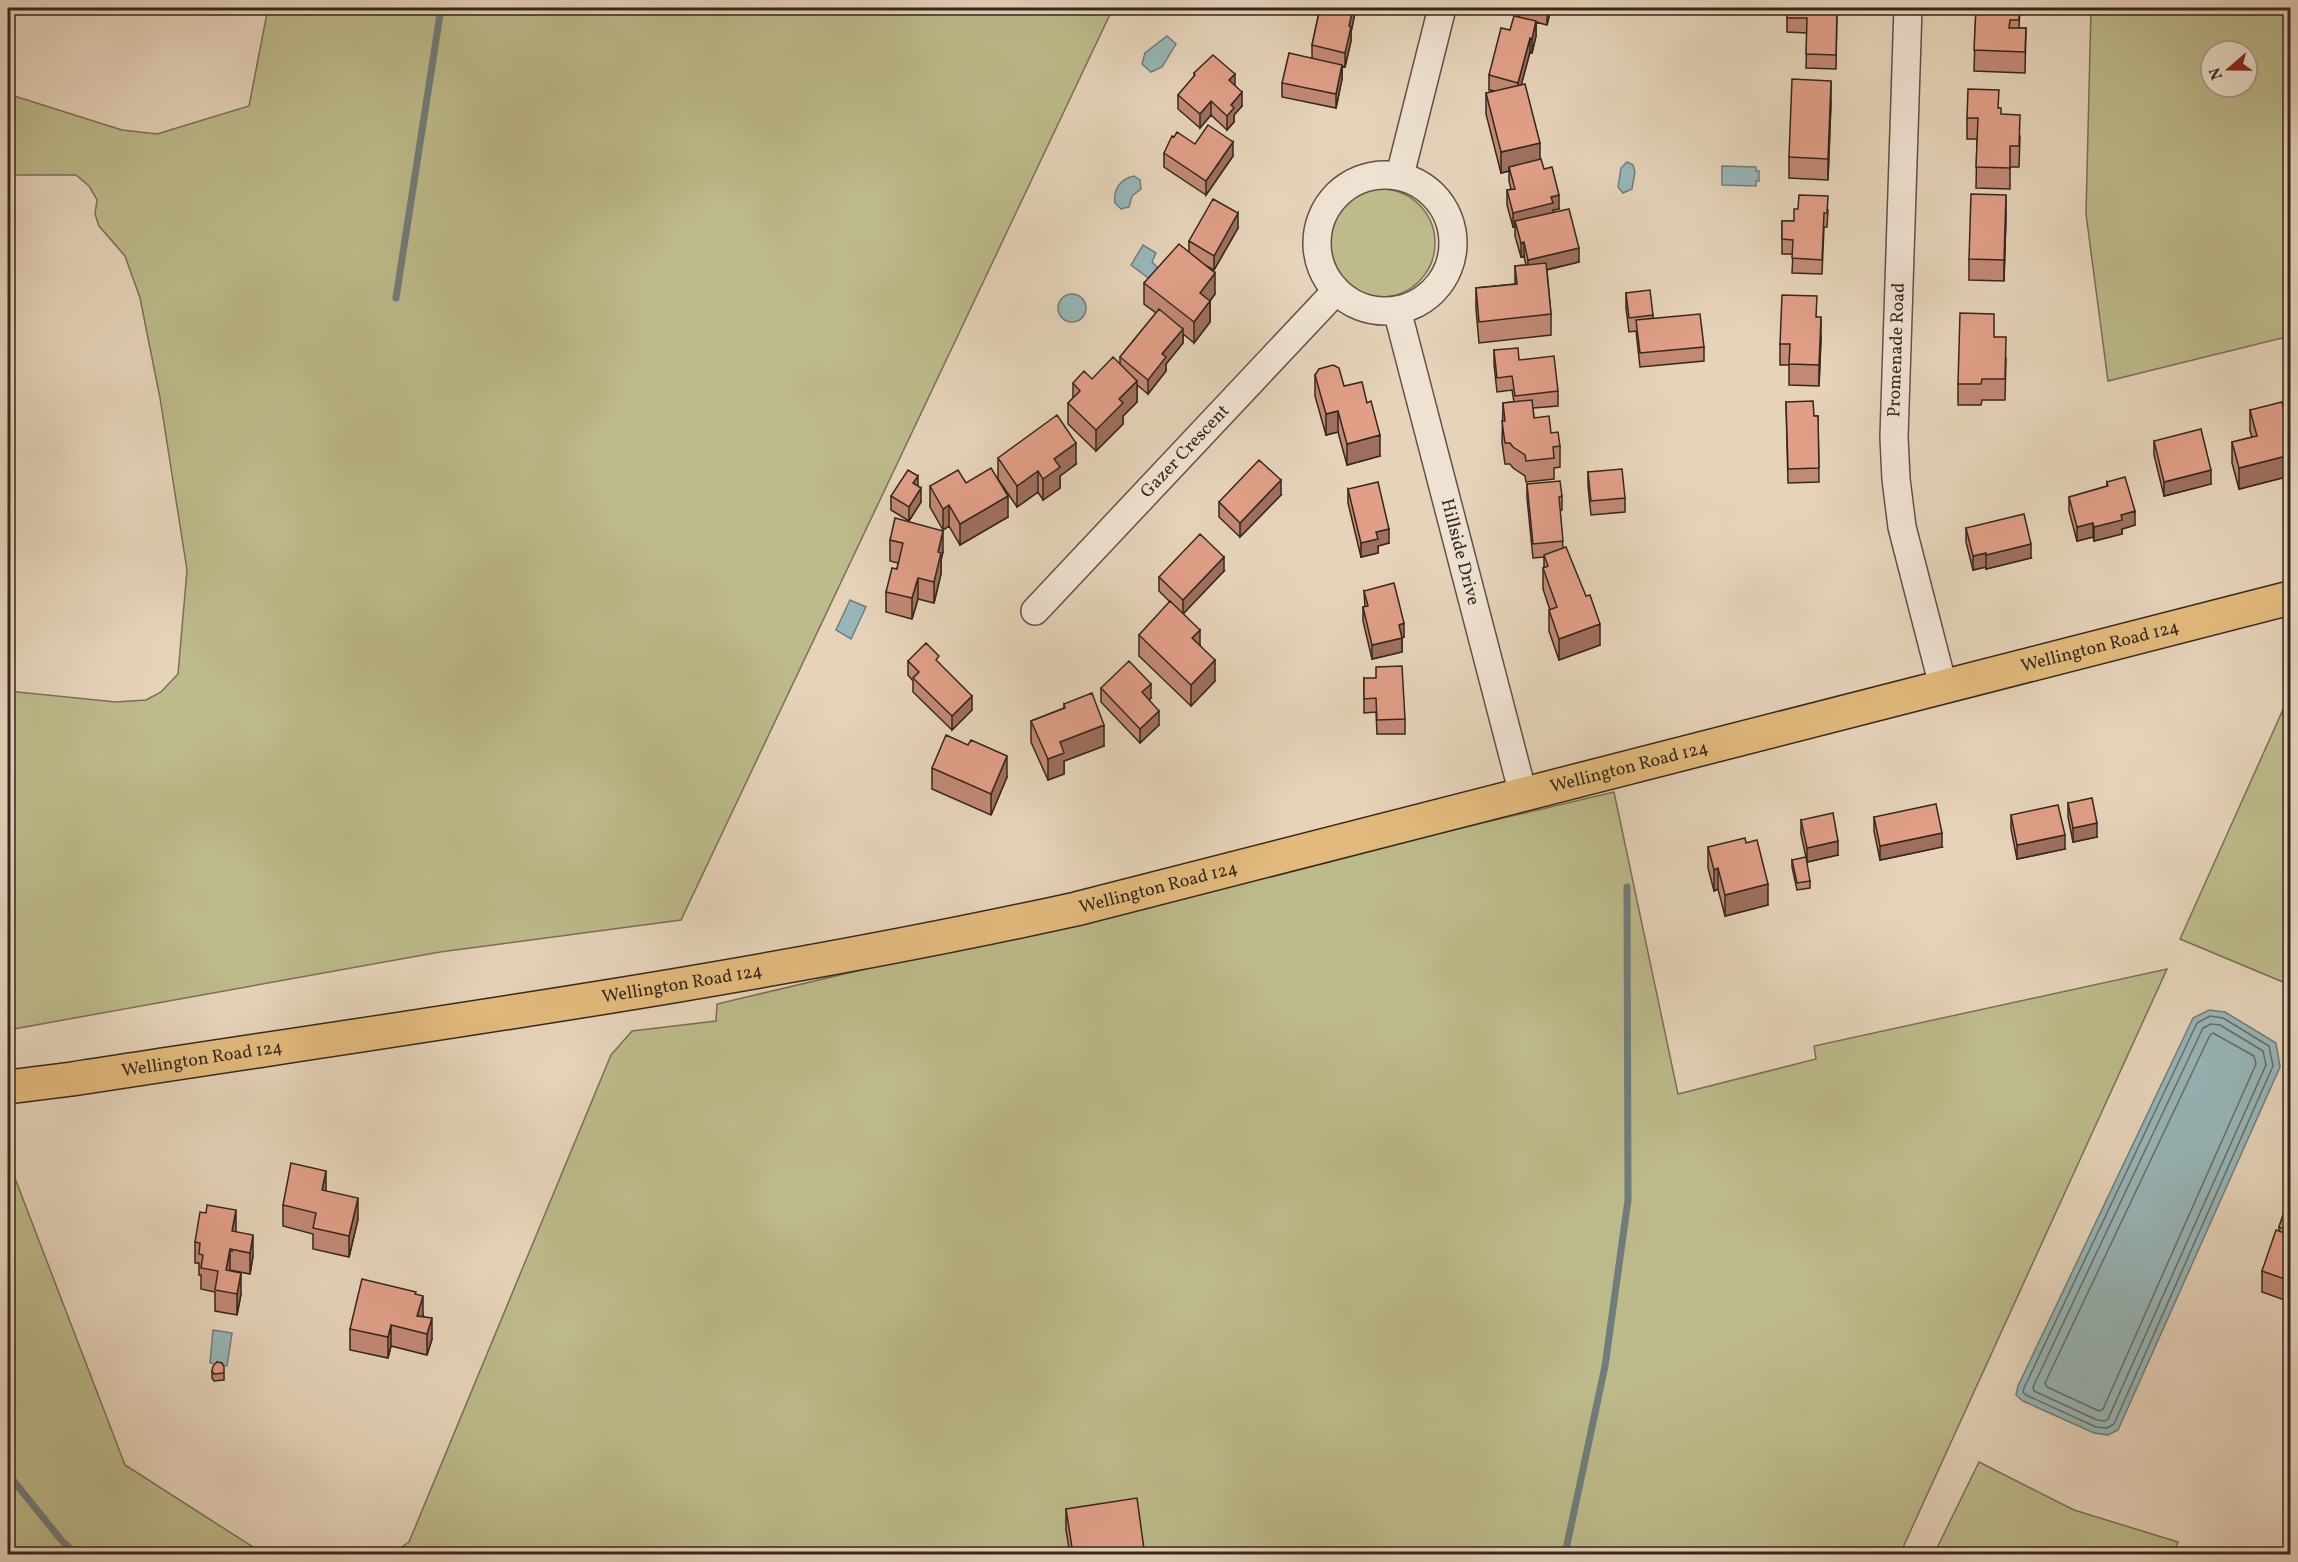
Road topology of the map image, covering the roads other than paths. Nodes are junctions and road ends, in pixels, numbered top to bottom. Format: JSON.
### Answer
{"nodes":[{"id":1,"x":1442,"y":8,"type":"edge"},
{"id":2,"x":1908,"y":8,"type":"edge"},
{"id":3,"x":1400,"y":175,"type":"junction"},
{"id":4,"x":1336,"y":291,"type":"junction"},
{"id":5,"x":1397,"y":310,"type":"junction"},
{"id":6,"x":2290,"y":598,"type":"edge"},
{"id":7,"x":1035,"y":611,"type":"dead end"},
{"id":8,"x":1943,"y":686,"type":"junction"},
{"id":9,"x":1523,"y":794,"type":"junction"},
{"id":10,"x":8,"y":1088,"type":"edge"}],
"edges":[{"from":1,"to":3,"type":"street"},
{"from":2,"to":8,"type":"street","name":"Promenade Road"},
{"from":3,"to":4,"type":"street"},
{"from":3,"to":5,"type":"street"},
{"from":4,"to":5,"type":"street"},
{"from":4,"to":7,"type":"street","name":"Gazer Crescent"},
{"from":5,"to":9,"type":"street","name":"Hillside Drive"},
{"from":6,"to":8,"type":"main road","name":"Wellington Road 124"},
{"from":8,"to":9,"type":"main road","name":"Wellington Road 124"},
{"from":9,"to":10,"type":"main road","name":"Wellington Road 124"}]}
